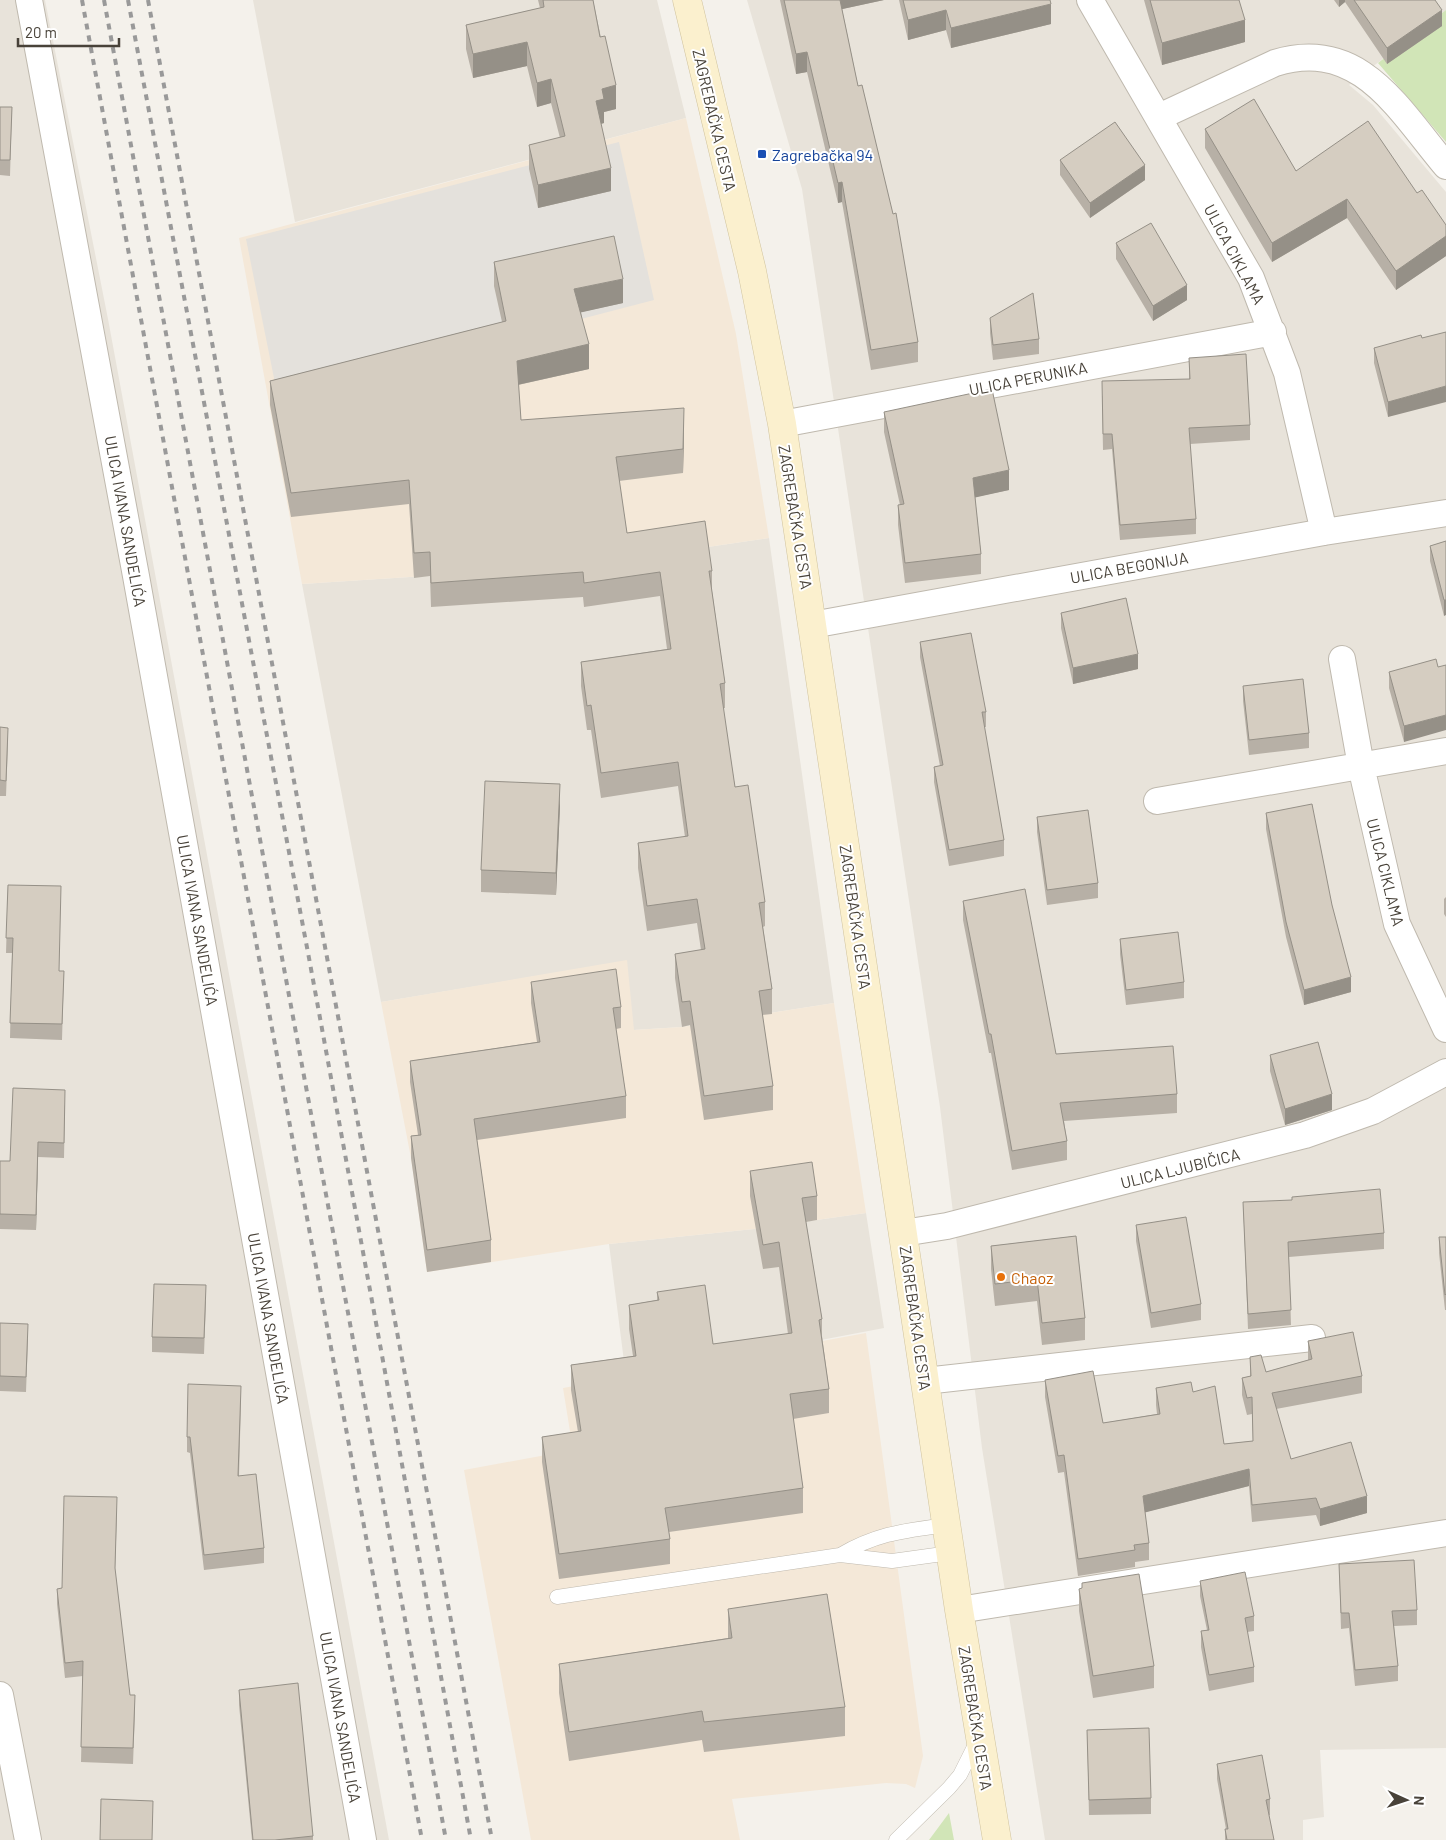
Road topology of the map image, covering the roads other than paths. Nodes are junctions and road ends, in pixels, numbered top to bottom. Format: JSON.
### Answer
{"nodes":[{"id":1,"x":29,"y":0,"type":"edge"},
{"id":2,"x":686,"y":0,"type":"edge"},
{"id":3,"x":1090,"y":0,"type":"edge"},
{"id":4,"x":1159,"y":117,"type":"junction"},
{"id":5,"x":1446,"y":166,"type":"edge"},
{"id":6,"x":1273,"y":332,"type":"junction"},
{"id":7,"x":782,"y":424,"type":"junction"},
{"id":8,"x":1446,"y":513,"type":"edge"},
{"id":9,"x":1324,"y":532,"type":"junction"},
{"id":10,"x":812,"y":624,"type":"junction"},
{"id":11,"x":1342,"y":659,"type":"dead end"},
{"id":12,"x":1446,"y":751,"type":"edge"},
{"id":13,"x":1361,"y":766,"type":"junction"},
{"id":14,"x":1157,"y":801,"type":"dead end"},
{"id":15,"x":1446,"y":1028,"type":"edge"},
{"id":16,"x":1446,"y":1072,"type":"edge"},
{"id":17,"x":903,"y":1233,"type":"junction"},
{"id":18,"x":1312,"y":1338,"type":"edge"},
{"id":19,"x":925,"y":1381,"type":"junction"},
{"id":20,"x":946,"y":1525,"type":"junction"},
{"id":21,"x":1446,"y":1533,"type":"edge"},
{"id":22,"x":950,"y":1552,"type":"junction"},
{"id":23,"x":840,"y":1556,"type":"junction"},
{"id":24,"x":557,"y":1597,"type":"dead end"},
{"id":25,"x":959,"y":1610,"type":"junction"},
{"id":26,"x":0,"y":1695,"type":"edge"},
{"id":27,"x":979,"y":1738,"type":"junction"},
{"id":28,"x":28,"y":1840,"type":"edge"},
{"id":29,"x":363,"y":1840,"type":"edge"},
{"id":30,"x":896,"y":1840,"type":"edge"},
{"id":31,"x":997,"y":1840,"type":"edge"}],
"edges":[{"from":1,"to":29,"type":"street","name":"ULICA IVANA SANDELIĆA"},
{"from":2,"to":7,"type":"main road","name":"ZAGREBAČKA CESTA"},
{"from":3,"to":4,"type":"street","name":"ULICA CIKLAMA"},
{"from":4,"to":5,"type":"street"},
{"from":4,"to":6,"type":"street","name":"ULICA CIKLAMA"},
{"from":6,"to":7,"type":"street","name":"ULICA PERUNIKA"},
{"from":6,"to":9,"type":"street","name":"ULICA CIKLAMA"},
{"from":7,"to":10,"type":"main road","name":"ZAGREBAČKA CESTA"},
{"from":8,"to":9,"type":"street","name":"ULICA BEGONIJA"},
{"from":9,"to":10,"type":"street","name":"ULICA BEGONIJA"},
{"from":10,"to":17,"type":"main road","name":"ZAGREBAČKA CESTA"},
{"from":11,"to":13,"type":"street","name":"ULICA CIKLAMA"},
{"from":12,"to":13,"type":"street"},
{"from":13,"to":14,"type":"street"},
{"from":13,"to":15,"type":"street","name":"ULICA CIKLAMA"},
{"from":16,"to":17,"type":"street","name":"ULICA LJUBIČICA"},
{"from":17,"to":19,"type":"main road","name":"ZAGREBAČKA CESTA"},
{"from":18,"to":19,"type":"street"},
{"from":19,"to":20,"type":"main road","name":"ZAGREBAČKA CESTA"},
{"from":20,"to":22,"type":"main road","name":"ZAGREBAČKA CESTA"},
{"from":20,"to":23,"type":"lane"},
{"from":21,"to":25,"type":"street"},
{"from":22,"to":23,"type":"lane"},
{"from":22,"to":25,"type":"main road","name":"ZAGREBAČKA CESTA"},
{"from":23,"to":24,"type":"lane"},
{"from":25,"to":27,"type":"main road","name":"ZAGREBAČKA CESTA"},
{"from":26,"to":28,"type":"street"},
{"from":27,"to":30,"type":"lane"},
{"from":27,"to":31,"type":"main road","name":"ZAGREBAČKA CESTA"}]}
